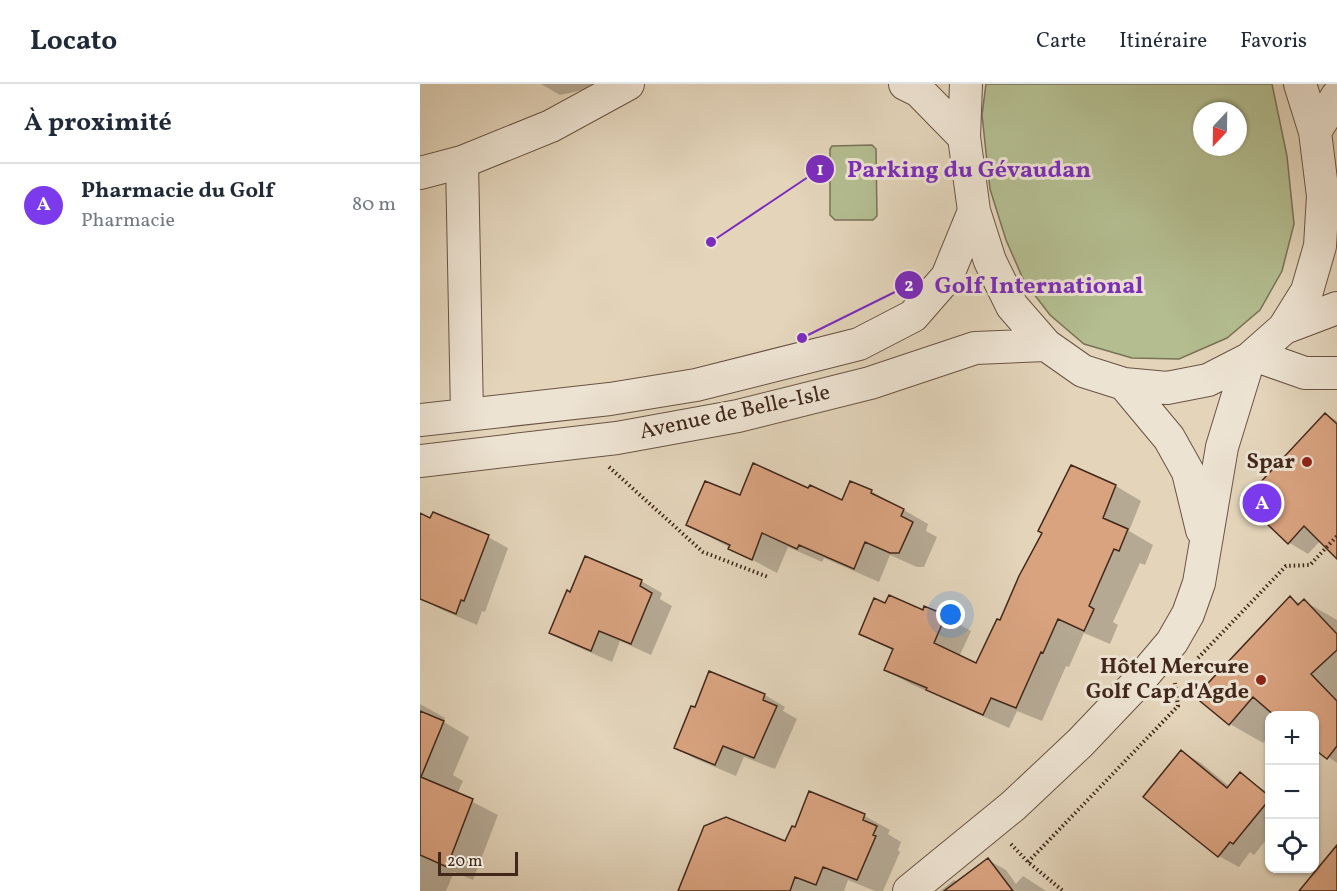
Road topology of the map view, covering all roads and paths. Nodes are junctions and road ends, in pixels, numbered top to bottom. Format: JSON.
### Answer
{"nodes":[{"id":1,"x":628,"y":84,"type":"edge"},
{"id":2,"x":905,"y":84,"type":"edge"},
{"id":3,"x":966,"y":84,"type":"edge"},
{"id":4,"x":1300,"y":84,"type":"edge"},
{"id":5,"x":1337,"y":96,"type":"edge"},
{"id":6,"x":1315,"y":132,"type":"junction"},
{"id":7,"x":964,"y":137,"type":"junction"},
{"id":8,"x":462,"y":162,"type":"junction"},
{"id":9,"x":420,"y":173,"type":"edge"},
{"id":10,"x":1330,"y":205,"type":"edge"},
{"id":11,"x":974,"y":211,"type":"junction"},
{"id":12,"x":1337,"y":308,"type":"edge"},
{"id":13,"x":1284,"y":328,"type":"junction"},
{"id":14,"x":1046,"y":345,"type":"junction"},
{"id":15,"x":1252,"y":357,"type":"junction"},
{"id":16,"x":1337,"y":373,"type":"edge"},
{"id":17,"x":1124,"y":384,"type":"junction"},
{"id":18,"x":467,"y":414,"type":"junction"},
{"id":19,"x":420,"y":420,"type":"edge"},
{"id":20,"x":581,"y":443,"type":"junction"},
{"id":21,"x":420,"y":461,"type":"edge"},
{"id":22,"x":1337,"y":536,"type":"edge"},
{"id":23,"x":1205,"y":543,"type":"junction"},
{"id":24,"x":768,"y":577,"type":"dead end"},
{"id":25,"x":1198,"y":659,"type":"dead end"},
{"id":26,"x":1182,"y":676,"type":"dead end"},
{"id":27,"x":992,"y":824,"type":"junction"},
{"id":28,"x":1028,"y":862,"type":"junction"},
{"id":29,"x":909,"y":891,"type":"edge"},
{"id":30,"x":1062,"y":891,"type":"edge"}],
"edges":[{"from":1,"to":8,"type":"street"},
{"from":2,"to":7,"type":"street"},
{"from":3,"to":7,"type":"street"},
{"from":4,"to":6,"type":"street"},
{"from":5,"to":6,"type":"street"},
{"from":6,"to":10,"type":"street"},
{"from":7,"to":11,"type":"street"},
{"from":8,"to":9,"type":"street"},
{"from":8,"to":18,"type":"street"},
{"from":10,"to":13,"type":"street"},
{"from":11,"to":14,"type":"street"},
{"from":11,"to":18,"type":"street","name":"Avenue de Belle-Isle"},
{"from":12,"to":13,"type":"street"},
{"from":13,"to":15,"type":"street"},
{"from":14,"to":17,"type":"street"},
{"from":14,"to":20,"type":"street","name":"Avenue de Belle-Isle"},
{"from":15,"to":16,"type":"street"},
{"from":15,"to":17,"type":"street"},
{"from":15,"to":23,"type":"street"},
{"from":17,"to":23,"type":"street"},
{"from":18,"to":19,"type":"street","name":"Avenue de Belle-Isle"},
{"from":20,"to":21,"type":"street","name":"Avenue de Belle-Isle"},
{"from":20,"to":24,"type":"path"},
{"from":22,"to":25,"type":"path"},
{"from":23,"to":27,"type":"street"},
{"from":26,"to":28,"type":"path"},
{"from":27,"to":28,"type":"path"},
{"from":27,"to":29,"type":"street"},
{"from":28,"to":30,"type":"path"}]}
